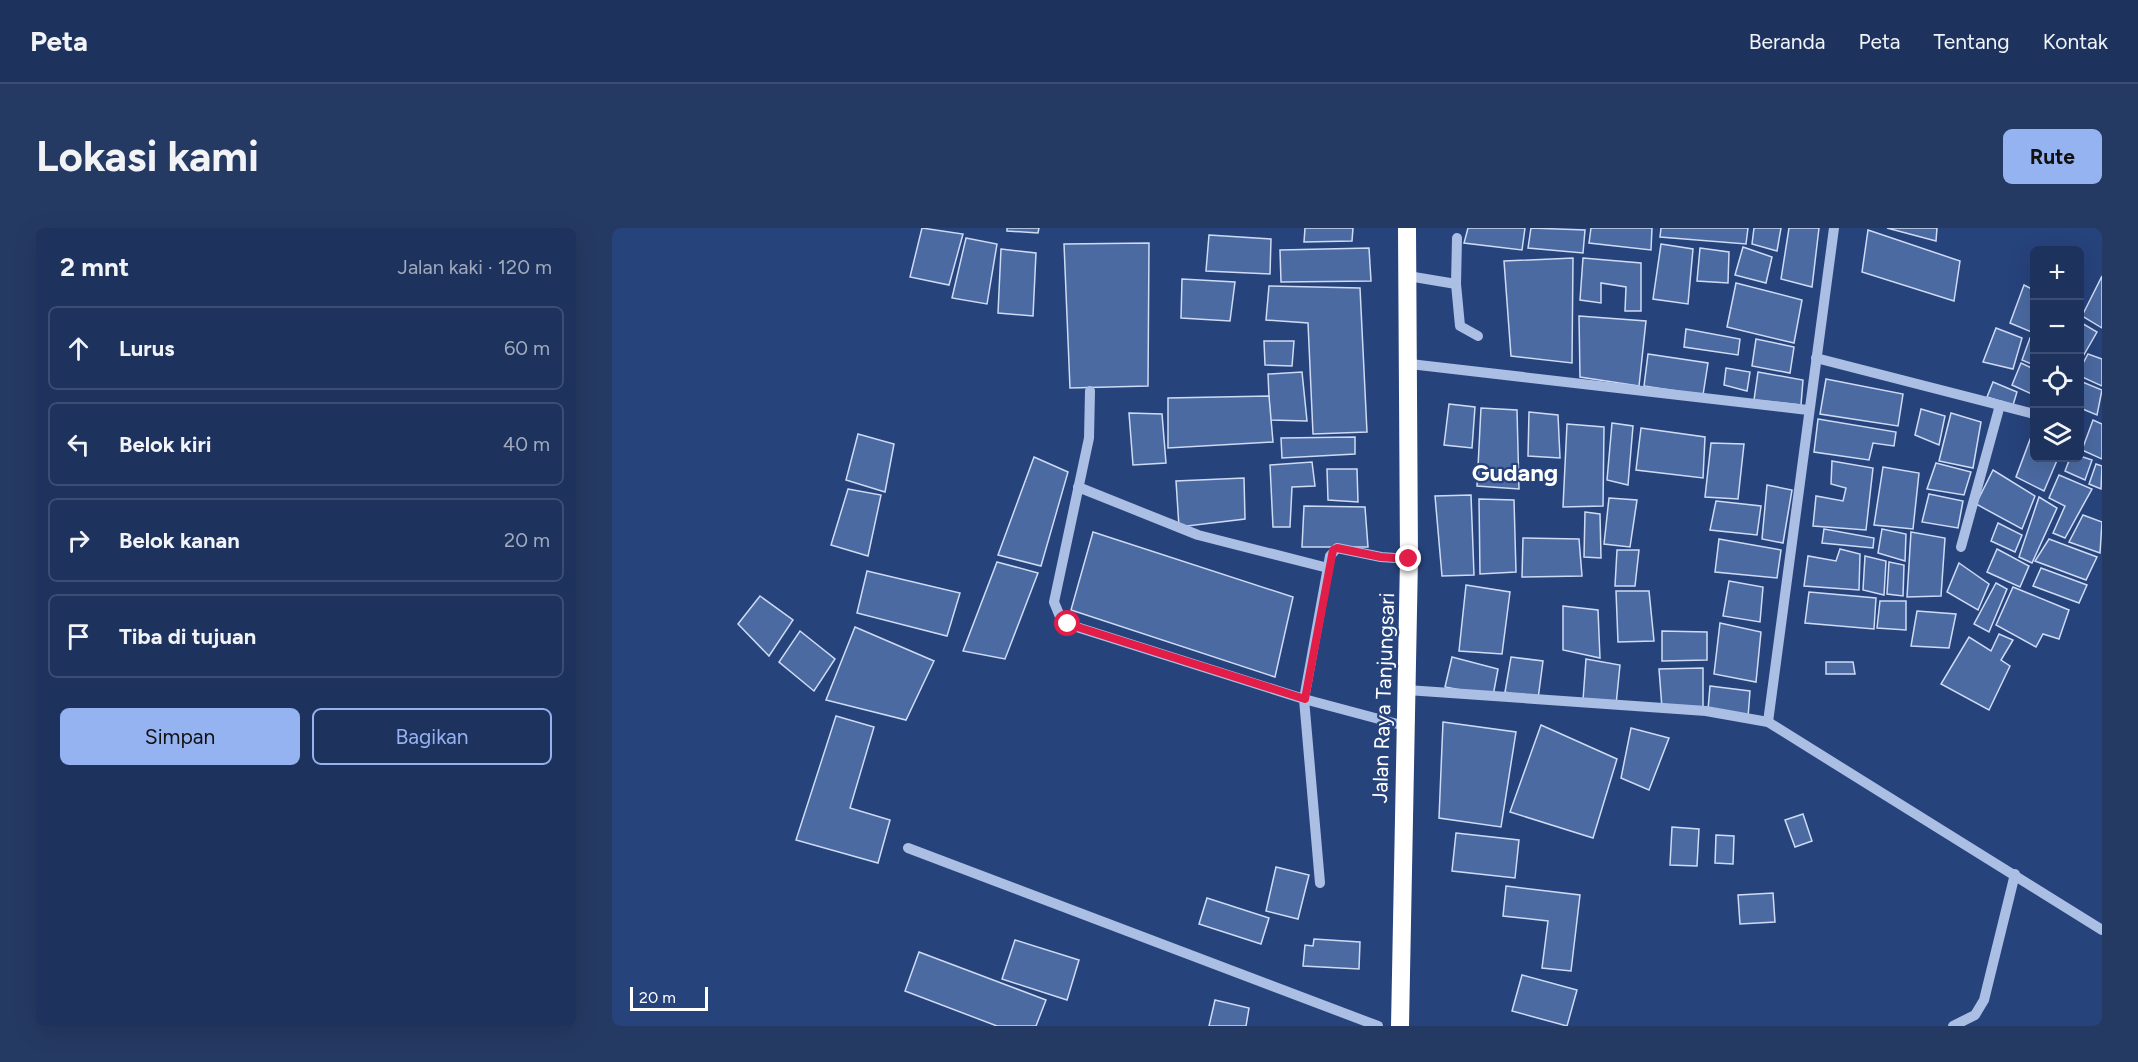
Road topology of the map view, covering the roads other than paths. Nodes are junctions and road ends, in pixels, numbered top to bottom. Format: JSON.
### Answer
{"nodes":[{"id":1,"x":1407,"y":228,"type":"edge"},
{"id":2,"x":1834,"y":228,"type":"edge"},
{"id":3,"x":1457,"y":238,"type":"dead end"},
{"id":4,"x":1408,"y":276,"type":"junction"},
{"id":5,"x":1456,"y":284,"type":"junction"},
{"id":6,"x":1478,"y":336,"type":"dead end"},
{"id":7,"x":1816,"y":358,"type":"junction"},
{"id":8,"x":1410,"y":364,"type":"junction"},
{"id":9,"x":1090,"y":391,"type":"dead end"},
{"id":10,"x":2000,"y":405,"type":"junction"},
{"id":11,"x":1808,"y":410,"type":"junction"},
{"id":12,"x":2030,"y":413,"type":"edge"},
{"id":13,"x":1078,"y":488,"type":"junction"},
{"id":14,"x":1961,"y":547,"type":"dead end"},
{"id":15,"x":1409,"y":559,"type":"junction"},
{"id":16,"x":1328,"y":568,"type":"junction"},
{"id":17,"x":1407,"y":690,"type":"junction"},
{"id":18,"x":1305,"y":699,"type":"junction"},
{"id":19,"x":1768,"y":722,"type":"junction"},
{"id":20,"x":1405,"y":726,"type":"junction"},
{"id":21,"x":908,"y":848,"type":"dead end"},
{"id":22,"x":2015,"y":874,"type":"junction"},
{"id":23,"x":1320,"y":884,"type":"dead end"},
{"id":24,"x":2102,"y":930,"type":"edge"},
{"id":25,"x":1378,"y":1026,"type":"edge"},
{"id":26,"x":1400,"y":1026,"type":"edge"},
{"id":27,"x":1953,"y":1026,"type":"edge"}],
"edges":[{"from":1,"to":4,"type":"highway","name":"Jalan Raya Tanjungsari"},
{"from":2,"to":7,"type":"street"},
{"from":3,"to":5,"type":"street"},
{"from":4,"to":5,"type":"street"},
{"from":4,"to":8,"type":"highway","name":"Jalan Raya Tanjungsari"},
{"from":5,"to":6,"type":"street"},
{"from":7,"to":10,"type":"street"},
{"from":7,"to":11,"type":"street"},
{"from":8,"to":11,"type":"street"},
{"from":8,"to":15,"type":"highway","name":"Jalan Raya Tanjungsari"},
{"from":9,"to":13,"type":"street"},
{"from":10,"to":12,"type":"street"},
{"from":10,"to":14,"type":"street"},
{"from":11,"to":19,"type":"street"},
{"from":13,"to":16,"type":"street"},
{"from":13,"to":18,"type":"street"},
{"from":15,"to":16,"type":"street"},
{"from":15,"to":17,"type":"highway","name":"Jalan Raya Tanjungsari"},
{"from":16,"to":18,"type":"street"},
{"from":17,"to":19,"type":"street"},
{"from":17,"to":20,"type":"highway","name":"Jalan Raya Tanjungsari"},
{"from":18,"to":20,"type":"street"},
{"from":18,"to":23,"type":"street"},
{"from":19,"to":22,"type":"street"},
{"from":20,"to":26,"type":"highway","name":"Jalan Raya Tanjungsari"},
{"from":21,"to":25,"type":"street"},
{"from":22,"to":24,"type":"street"},
{"from":22,"to":27,"type":"street"}]}
